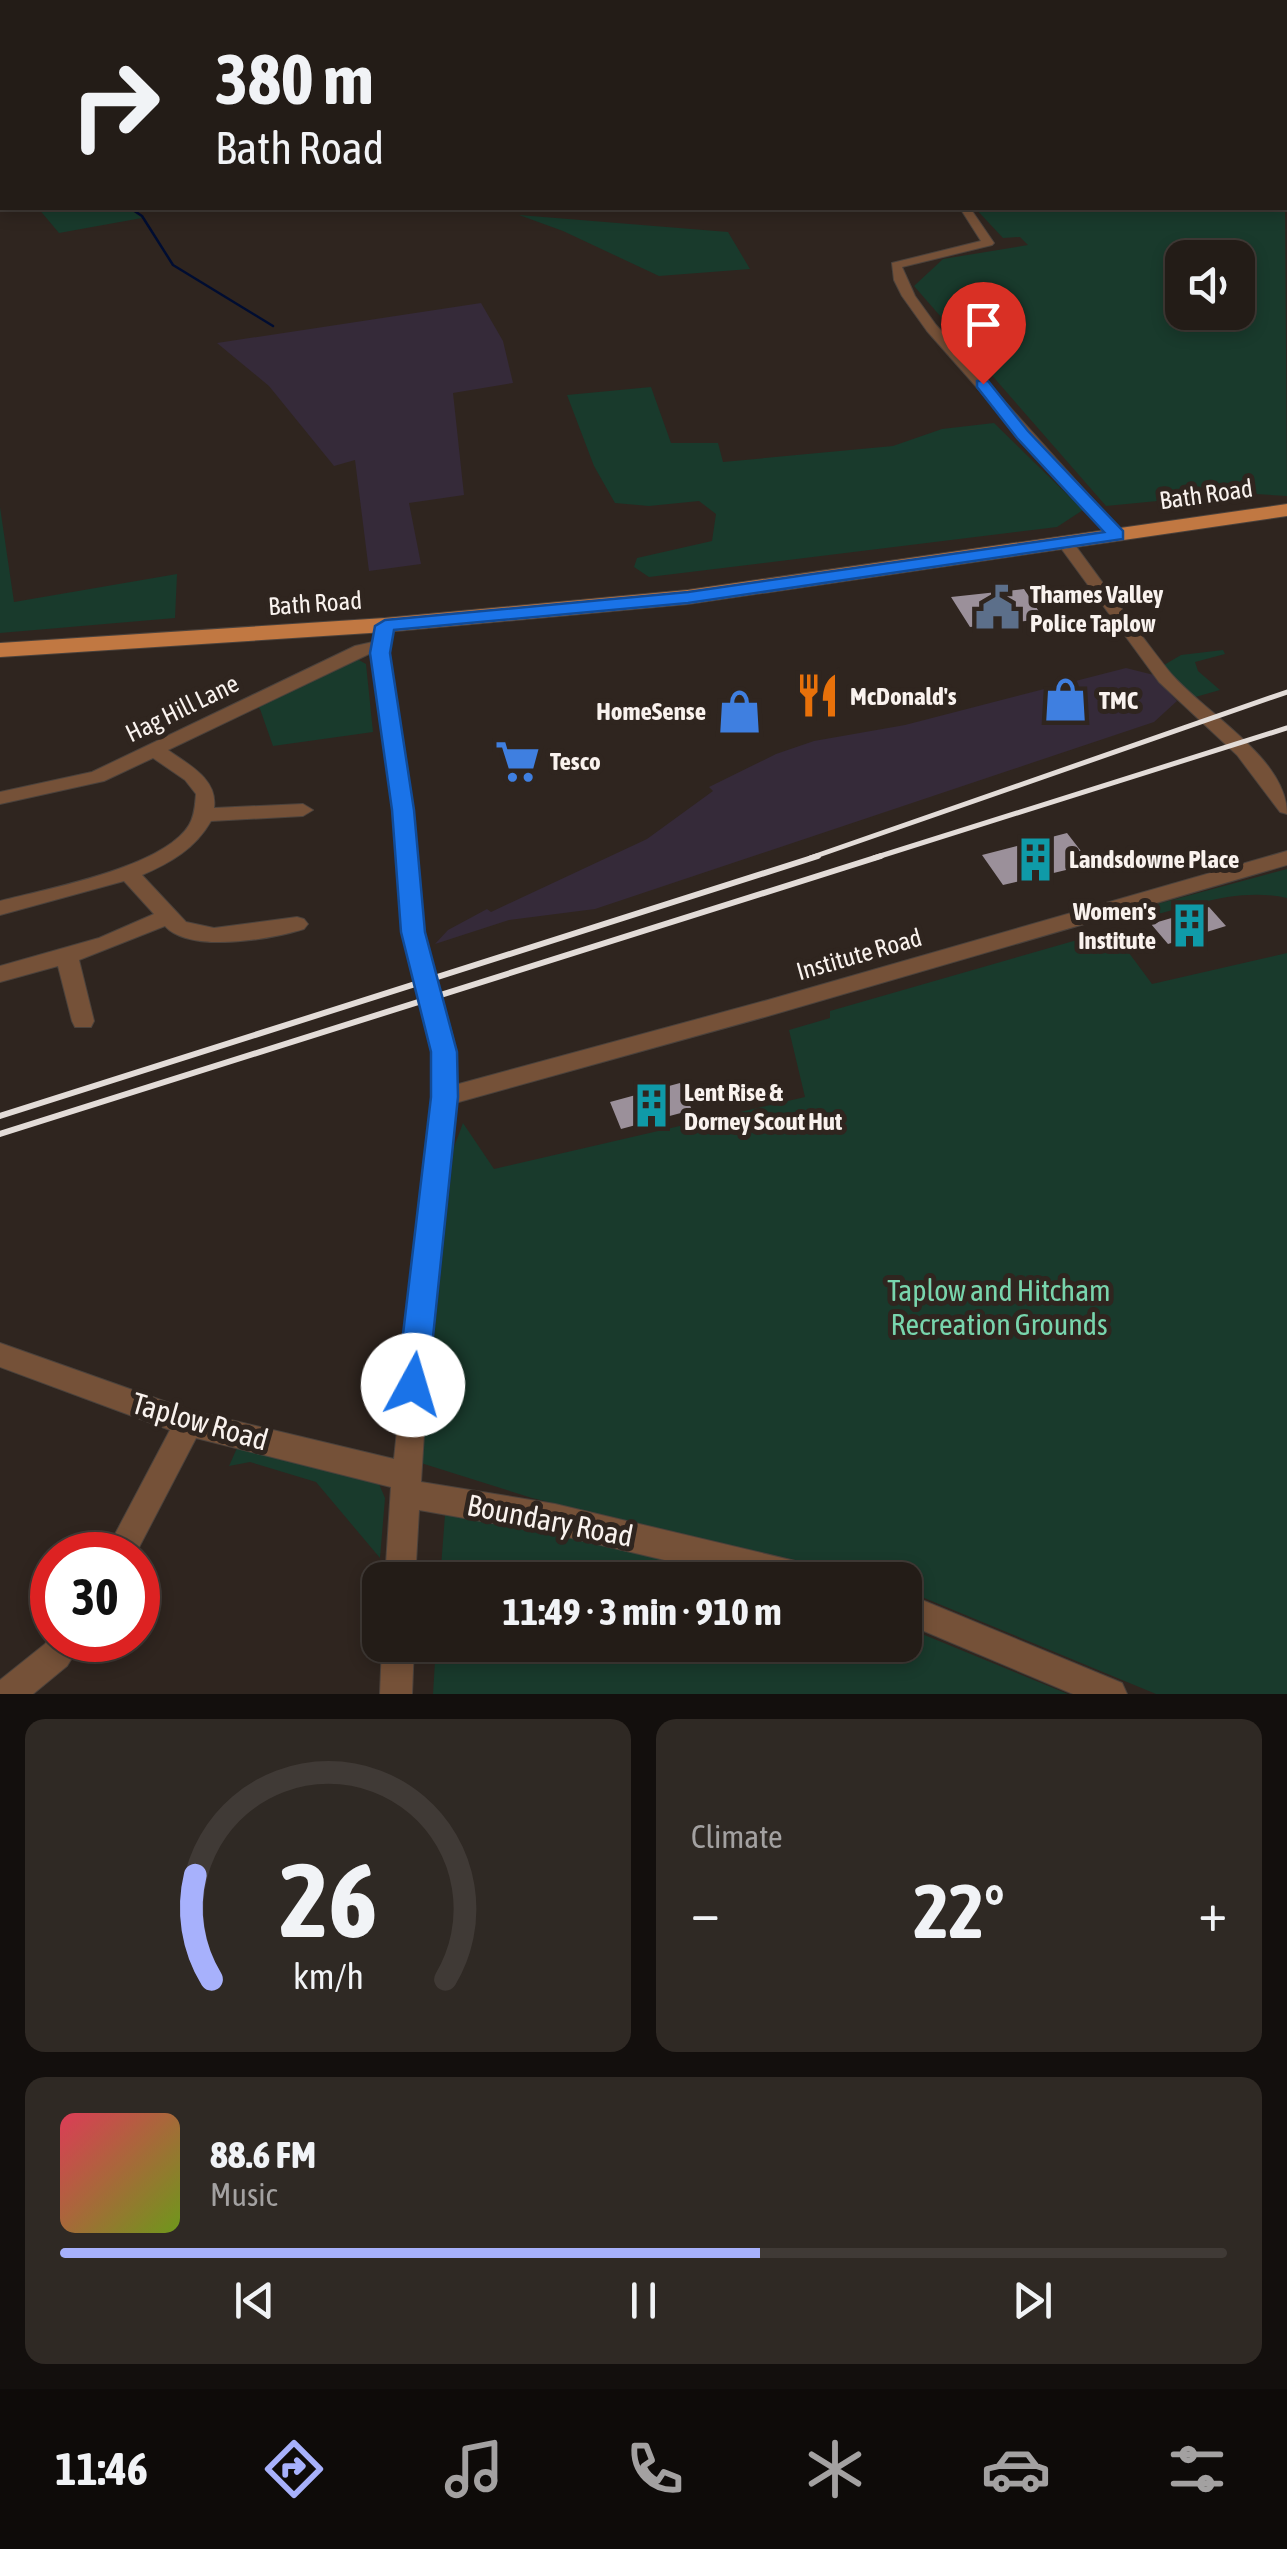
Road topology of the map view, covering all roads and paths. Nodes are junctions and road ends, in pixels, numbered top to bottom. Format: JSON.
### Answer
{"nodes":[{"id":1,"x":966,"y":210,"type":"edge"},
{"id":2,"x":1287,"y":510,"type":"edge"},
{"id":3,"x":1116,"y":535,"type":"junction"},
{"id":4,"x":1066,"y":544,"type":"junction"},
{"id":5,"x":383,"y":636,"type":"junction"},
{"id":6,"x":0,"y":650,"type":"edge"},
{"id":7,"x":152,"y":749,"type":"junction"},
{"id":8,"x":0,"y":798,"type":"edge"},
{"id":9,"x":1287,"y":808,"type":"edge"},
{"id":10,"x":303,"y":810,"type":"dead end"},
{"id":11,"x":205,"y":815,"type":"junction"},
{"id":12,"x":1287,"y":858,"type":"edge"},
{"id":13,"x":127,"y":872,"type":"junction"},
{"id":14,"x":0,"y":908,"type":"edge"},
{"id":15,"x":168,"y":916,"type":"junction"},
{"id":16,"x":297,"y":924,"type":"dead end"},
{"id":17,"x":67,"y":957,"type":"junction"},
{"id":18,"x":0,"y":974,"type":"edge"},
{"id":19,"x":83,"y":1021,"type":"dead end"},
{"id":20,"x":444,"y":1097,"type":"junction"},
{"id":21,"x":0,"y":1355,"type":"edge"},
{"id":22,"x":189,"y":1424,"type":"junction"},
{"id":23,"x":404,"y":1485,"type":"junction"},
{"id":24,"x":132,"y":1532,"type":"edge"},
{"id":25,"x":401,"y":1562,"type":"edge"},
{"id":26,"x":736,"y":1562,"type":"edge"},
{"id":27,"x":922,"y":1615,"type":"edge"},
{"id":28,"x":48,"y":1662,"type":"edge"},
{"id":29,"x":397,"y":1662,"type":"edge"},
{"id":30,"x":8,"y":1694,"type":"edge"},
{"id":31,"x":396,"y":1694,"type":"edge"},
{"id":32,"x":1111,"y":1694,"type":"edge"}],
"edges":[{"from":1,"to":3,"type":"street"},
{"from":2,"to":3,"type":"main road","name":"Bath Road"},
{"from":3,"to":4,"type":"main road","name":"Bath Road"},
{"from":4,"to":5,"type":"main road","name":"Bath Road"},
{"from":4,"to":9,"type":"street"},
{"from":5,"to":6,"type":"main road","name":"Bath Road"},
{"from":5,"to":7,"type":"street","name":"Hag Hill Lane"},
{"from":5,"to":20,"type":"street"},
{"from":7,"to":8,"type":"street","name":"Hag Hill Lane"},
{"from":7,"to":11,"type":"street"},
{"from":10,"to":11,"type":"street"},
{"from":11,"to":13,"type":"street"},
{"from":12,"to":20,"type":"street","name":"Institute Road"},
{"from":13,"to":14,"type":"street"},
{"from":13,"to":15,"type":"street"},
{"from":15,"to":16,"type":"street"},
{"from":15,"to":17,"type":"street"},
{"from":17,"to":18,"type":"street"},
{"from":17,"to":19,"type":"street"},
{"from":20,"to":23,"type":"street"},
{"from":21,"to":22,"type":"street","name":"Taplow Road"},
{"from":22,"to":23,"type":"street","name":"Taplow Road"},
{"from":22,"to":24,"type":"street"},
{"from":23,"to":25,"type":"street"},
{"from":23,"to":26,"type":"street","name":"Boundary Road"},
{"from":27,"to":32,"type":"street"},
{"from":28,"to":30,"type":"street"},
{"from":29,"to":31,"type":"street"}]}
